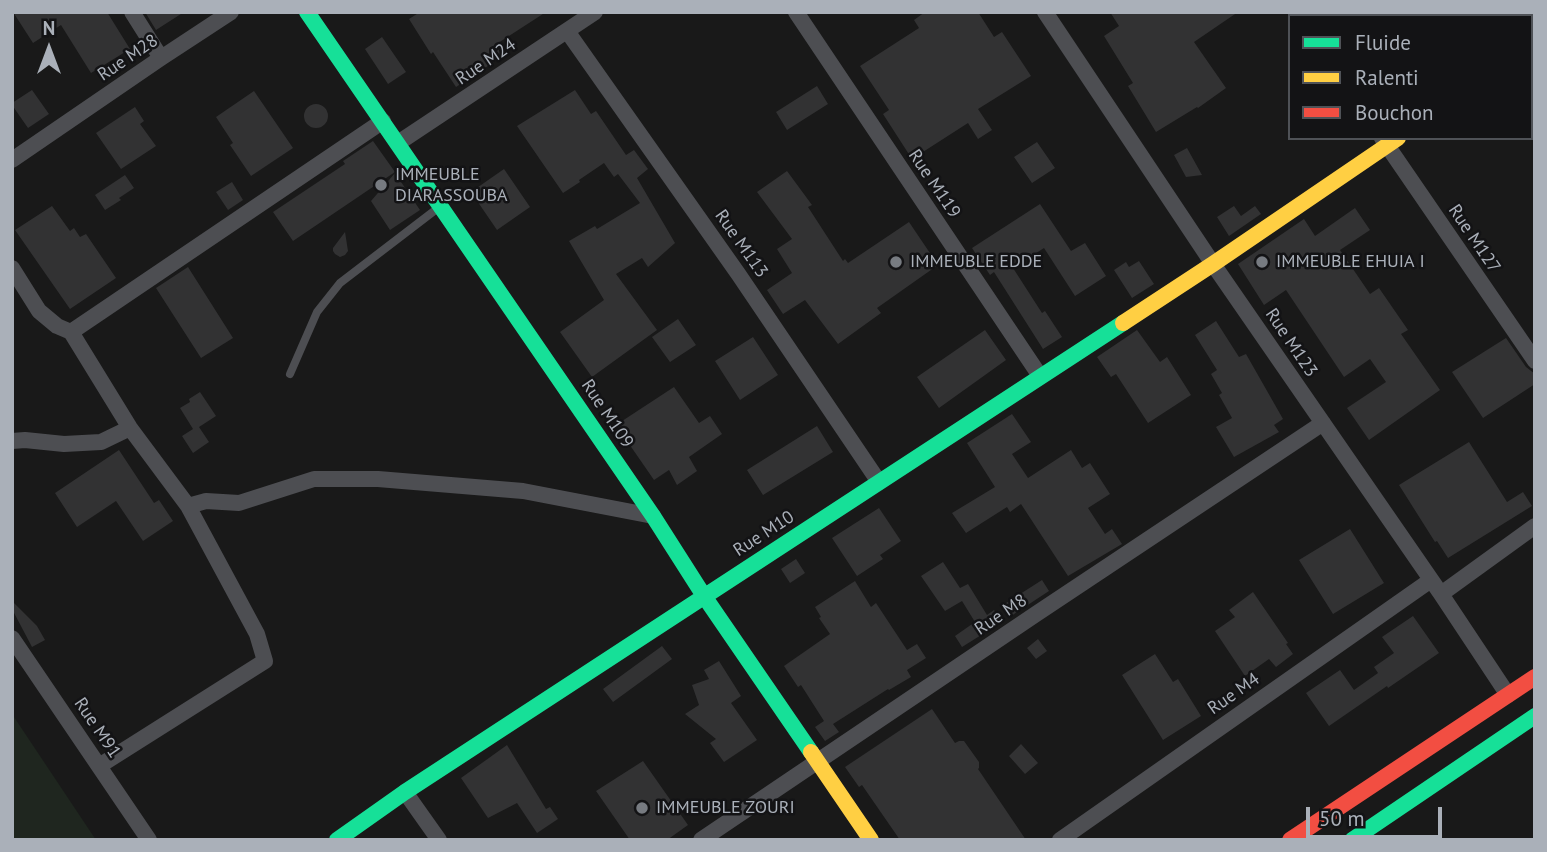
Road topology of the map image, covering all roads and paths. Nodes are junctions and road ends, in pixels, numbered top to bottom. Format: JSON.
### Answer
{"nodes":[{"id":1,"x":132,"y":12,"type":"edge"},
{"id":2,"x":231,"y":12,"type":"edge"},
{"id":3,"x":307,"y":12,"type":"edge"},
{"id":4,"x":595,"y":12,"type":"edge"},
{"id":5,"x":796,"y":12,"type":"edge"},
{"id":6,"x":1045,"y":12,"type":"edge"},
{"id":7,"x":567,"y":31,"type":"junction"},
{"id":8,"x":161,"y":58,"type":"junction"},
{"id":9,"x":383,"y":121,"type":"junction"},
{"id":10,"x":1389,"y":141,"type":"edge"},
{"id":11,"x":398,"y":143,"type":"junction"},
{"id":12,"x":12,"y":160,"type":"edge"},
{"id":13,"x":440,"y":206,"type":"junction"},
{"id":14,"x":1213,"y":264,"type":"junction"},
{"id":15,"x":12,"y":268,"type":"edge"},
{"id":16,"x":71,"y":332,"type":"junction"},
{"id":17,"x":1535,"y":361,"type":"edge"},
{"id":18,"x":290,"y":374,"type":"dead end"},
{"id":19,"x":1040,"y":376,"type":"junction"},
{"id":20,"x":1323,"y":423,"type":"junction"},
{"id":21,"x":130,"y":428,"type":"junction"},
{"id":22,"x":12,"y":441,"type":"edge"},
{"id":23,"x":879,"y":482,"type":"junction"},
{"id":24,"x":188,"y":506,"type":"junction"},
{"id":25,"x":653,"y":516,"type":"junction"},
{"id":26,"x":1535,"y":526,"type":"edge"},
{"id":27,"x":1431,"y":580,"type":"junction"},
{"id":28,"x":1441,"y":594,"type":"junction"},
{"id":29,"x":704,"y":596,"type":"junction"},
{"id":30,"x":12,"y":638,"type":"edge"},
{"id":31,"x":1535,"y":677,"type":"edge"},
{"id":32,"x":1508,"y":695,"type":"junction"},
{"id":33,"x":1535,"y":716,"type":"edge"},
{"id":34,"x":817,"y":761,"type":"junction"},
{"id":35,"x":99,"y":766,"type":"junction"},
{"id":36,"x":405,"y":792,"type":"junction"},
{"id":37,"x":149,"y":840,"type":"edge"},
{"id":38,"x":337,"y":840,"type":"edge"},
{"id":39,"x":439,"y":840,"type":"edge"},
{"id":40,"x":701,"y":840,"type":"edge"},
{"id":41,"x":871,"y":840,"type":"edge"},
{"id":42,"x":1060,"y":840,"type":"edge"},
{"id":43,"x":1290,"y":840,"type":"edge"},
{"id":44,"x":1352,"y":840,"type":"edge"}],
"edges":[{"from":1,"to":8,"type":"street"},
{"from":2,"to":8,"type":"street","name":"Rue M28"},
{"from":3,"to":9,"type":"street","name":"Rue M109"},
{"from":4,"to":7,"type":"street","name":"Rue M24"},
{"from":5,"to":19,"type":"street","name":"Rue M119"},
{"from":6,"to":14,"type":"street","name":"Rue M123"},
{"from":7,"to":11,"type":"street","name":"Rue M24"},
{"from":7,"to":23,"type":"street","name":"Rue M113"},
{"from":8,"to":12,"type":"street","name":"Rue M28"},
{"from":9,"to":11,"type":"street","name":"Rue M109"},
{"from":9,"to":16,"type":"street"},
{"from":10,"to":14,"type":"street","name":"Rue M10"},
{"from":10,"to":17,"type":"street","name":"Rue M127"},
{"from":11,"to":13,"type":"street","name":"Rue M109"},
{"from":13,"to":18,"type":"lane"},
{"from":13,"to":25,"type":"street","name":"Rue M109"},
{"from":14,"to":19,"type":"street","name":"Rue M10"},
{"from":14,"to":20,"type":"street","name":"Rue M123"},
{"from":15,"to":16,"type":"street"},
{"from":16,"to":21,"type":"street"},
{"from":19,"to":23,"type":"street","name":"Rue M10"},
{"from":20,"to":27,"type":"street","name":"Rue M123"},
{"from":20,"to":34,"type":"street","name":"Rue M8"},
{"from":21,"to":22,"type":"street"},
{"from":21,"to":24,"type":"street"},
{"from":23,"to":29,"type":"street","name":"Rue M10"},
{"from":24,"to":25,"type":"street"},
{"from":24,"to":35,"type":"street"},
{"from":25,"to":29,"type":"street","name":"Rue M109"},
{"from":26,"to":28,"type":"street"},
{"from":27,"to":28,"type":"street","name":"Rue M123"},
{"from":27,"to":42,"type":"street","name":"Rue M4"},
{"from":28,"to":32,"type":"street","name":"Rue M123"},
{"from":29,"to":34,"type":"street","name":"Rue M109"},
{"from":29,"to":36,"type":"street","name":"Rue M10"},
{"from":30,"to":35,"type":"street","name":"Rue M91"},
{"from":31,"to":32,"type":"street"},
{"from":32,"to":43,"type":"street"},
{"from":33,"to":44,"type":"street"},
{"from":34,"to":40,"type":"street","name":"Rue M8"},
{"from":34,"to":41,"type":"street","name":"Rue M109"},
{"from":35,"to":37,"type":"street","name":"Rue M91"},
{"from":36,"to":38,"type":"street","name":"Rue M10"},
{"from":36,"to":39,"type":"street"}]}
